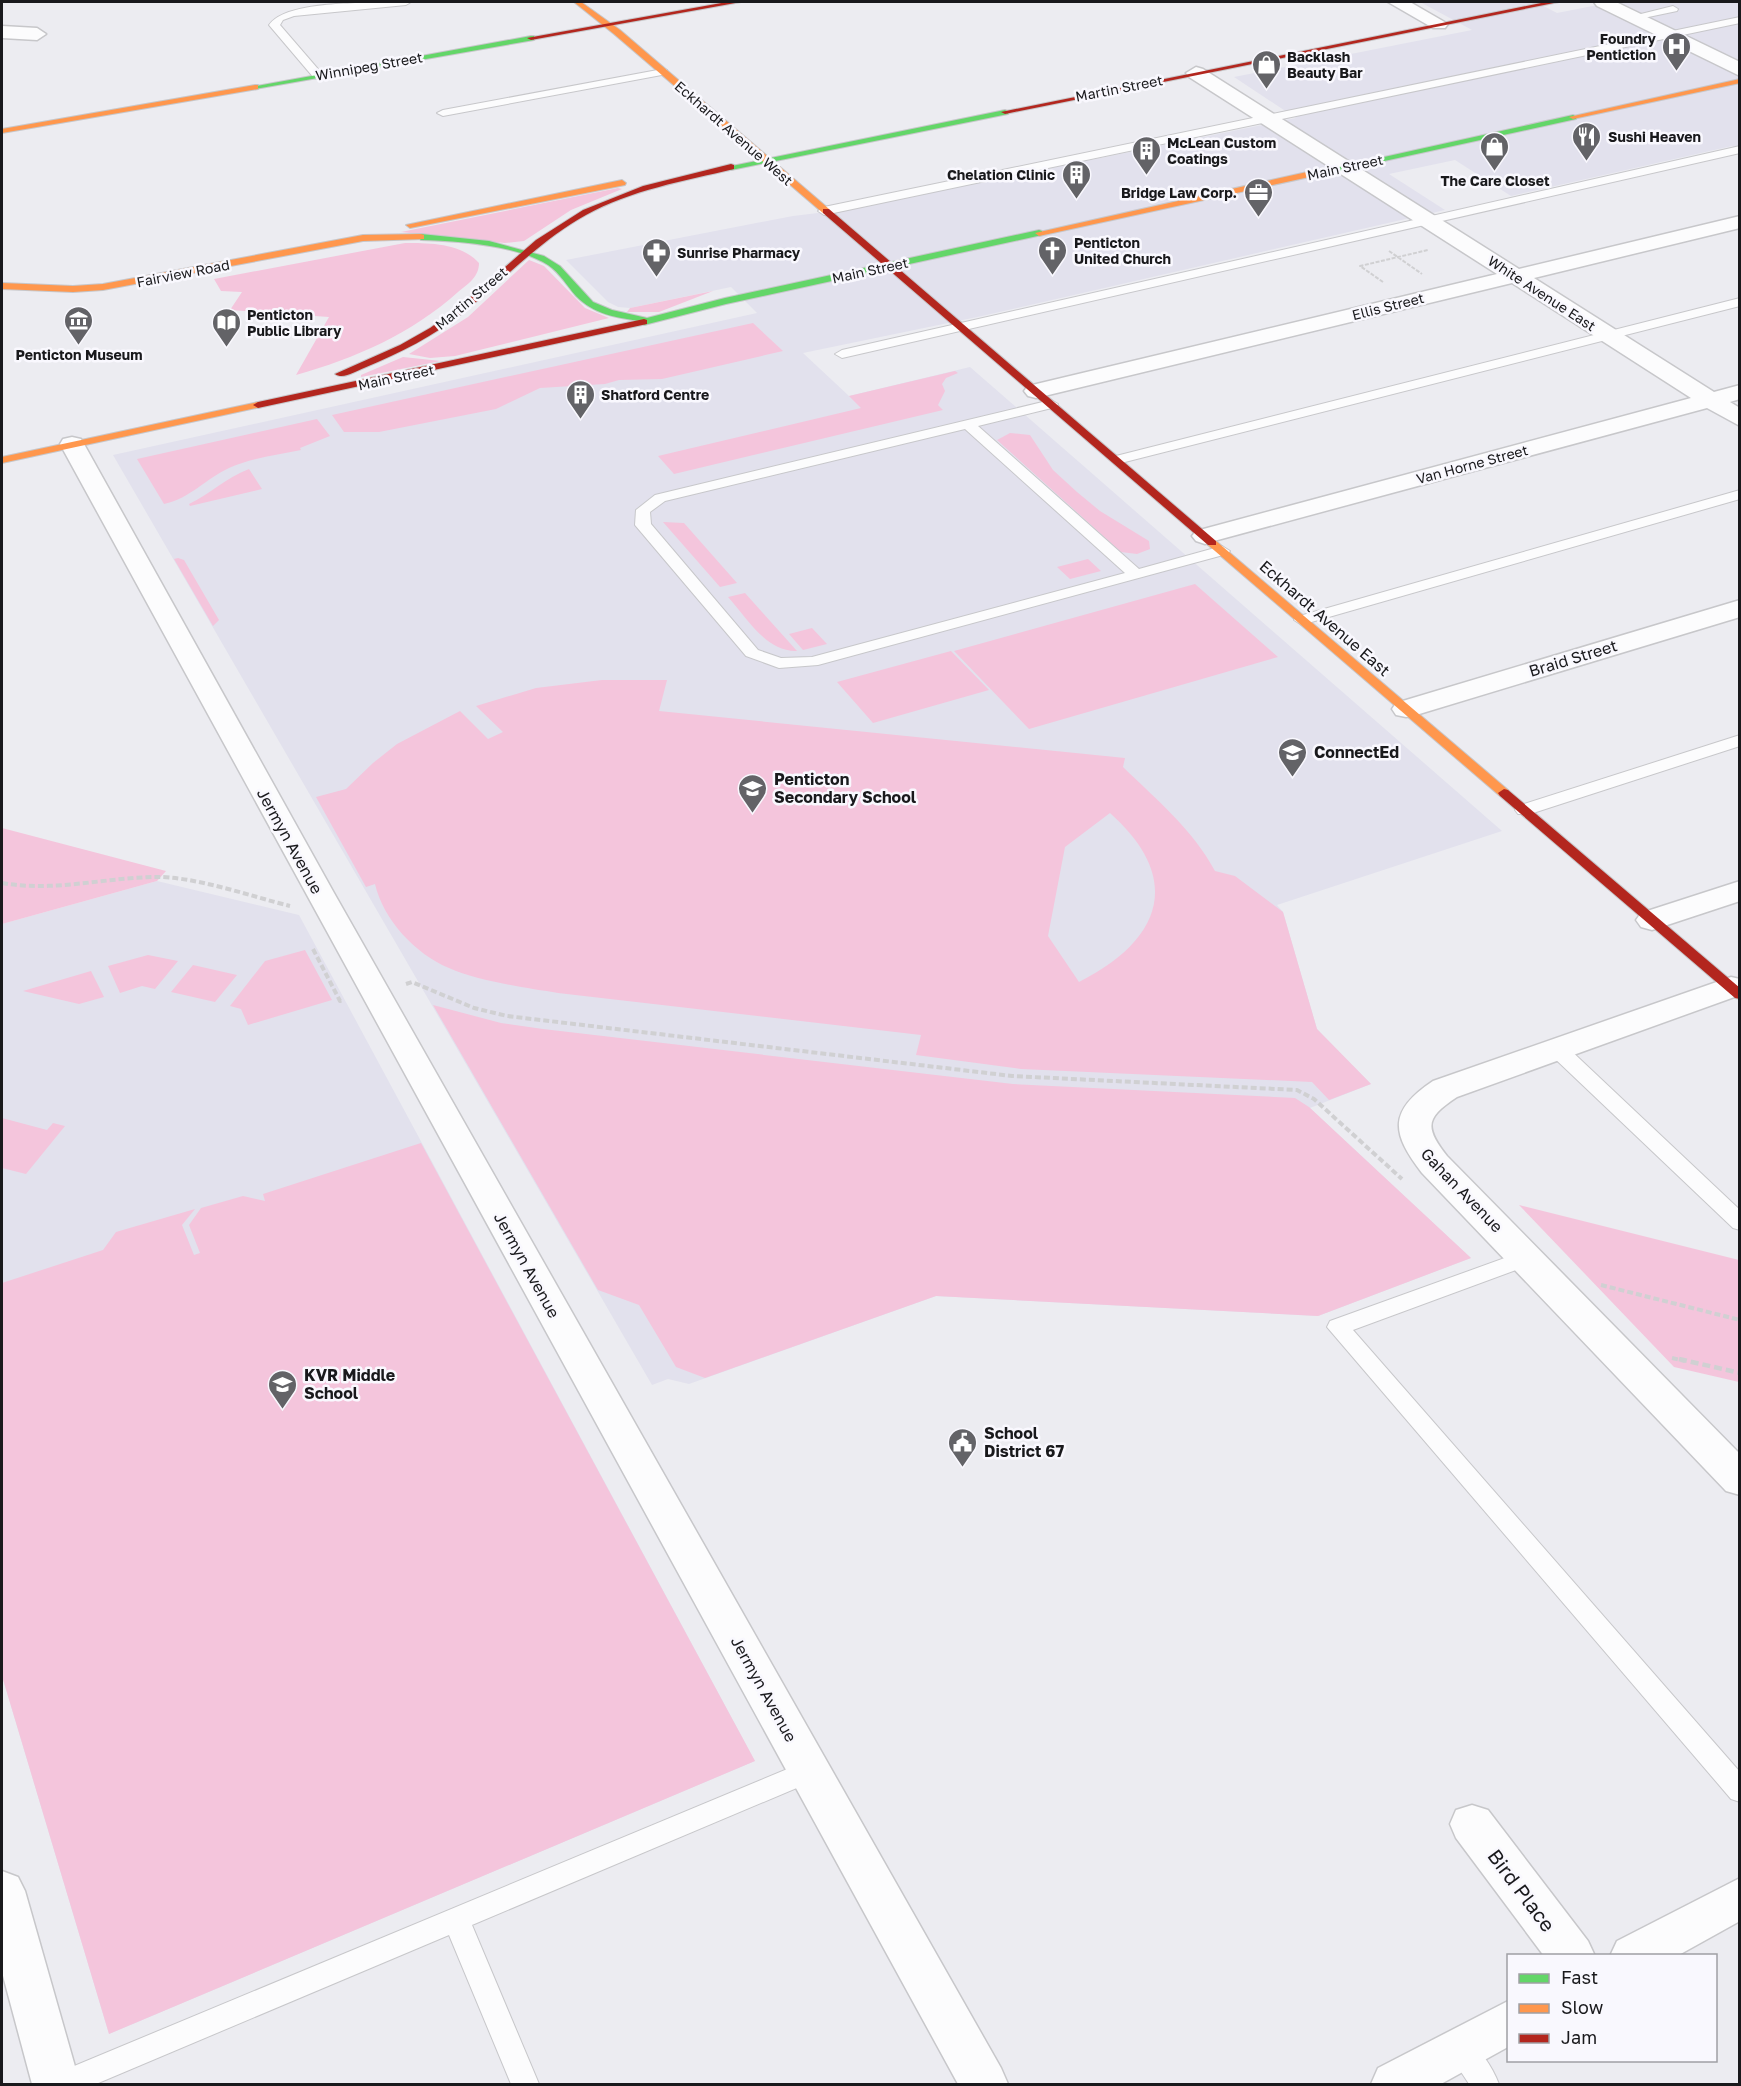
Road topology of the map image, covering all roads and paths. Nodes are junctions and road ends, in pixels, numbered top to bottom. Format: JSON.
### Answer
{"nodes":[{"id":1,"x":406,"y":2,"type":"edge"},
{"id":2,"x":577,"y":2,"type":"edge"},
{"id":3,"x":737,"y":2,"type":"edge"},
{"id":4,"x":1398,"y":2,"type":"edge"},
{"id":5,"x":1555,"y":2,"type":"edge"},
{"id":6,"x":1603,"y":2,"type":"edge"},
{"id":7,"x":1673,"y":9,"type":"dead end"},
{"id":8,"x":1634,"y":17,"type":"junction"},
{"id":9,"x":1740,"y":20,"type":"edge"},
{"id":10,"x":1439,"y":24,"type":"junction"},
{"id":11,"x":606,"y":25,"type":"junction"},
{"id":12,"x":2,"y":32,"type":"edge"},
{"id":13,"x":37,"y":34,"type":"dead end"},
{"id":14,"x":1670,"y":35,"type":"junction"},
{"id":15,"x":1740,"y":70,"type":"edge"},
{"id":16,"x":663,"y":72,"type":"junction"},
{"id":17,"x":1196,"y":73,"type":"junction"},
{"id":18,"x":318,"y":76,"type":"junction"},
{"id":19,"x":1740,"y":81,"type":"edge"},
{"id":20,"x":443,"y":113,"type":"dead end"},
{"id":21,"x":1268,"y":118,"type":"junction"},
{"id":22,"x":2,"y":131,"type":"edge"},
{"id":23,"x":1740,"y":149,"type":"edge"},
{"id":24,"x":764,"y":159,"type":"junction"},
{"id":25,"x":1344,"y":167,"type":"junction"},
{"id":26,"x":683,"y":177,"type":"junction"},
{"id":27,"x":824,"y":211,"type":"junction"},
{"id":28,"x":1427,"y":220,"type":"junction"},
{"id":29,"x":1740,"y":222,"type":"edge"},
{"id":30,"x":363,"y":238,"type":"junction"},
{"id":31,"x":1438,"y":248,"type":"dead end"},
{"id":32,"x":1389,"y":251,"type":"dead end"},
{"id":33,"x":525,"y":252,"type":"junction"},
{"id":34,"x":1398,"y":257,"type":"junction"},
{"id":35,"x":890,"y":266,"type":"junction"},
{"id":36,"x":1515,"y":276,"type":"junction"},
{"id":37,"x":1430,"y":279,"type":"dead end"},
{"id":38,"x":1384,"y":283,"type":"dead end"},
{"id":39,"x":2,"y":286,"type":"edge"},
{"id":40,"x":1740,"y":303,"type":"edge"},
{"id":41,"x":658,"y":320,"type":"junction"},
{"id":42,"x":961,"y":327,"type":"junction"},
{"id":43,"x":1608,"y":336,"type":"junction"},
{"id":44,"x":842,"y":354,"type":"dead end"},
{"id":45,"x":1740,"y":392,"type":"edge"},
{"id":46,"x":1044,"y":398,"type":"junction"},
{"id":47,"x":1709,"y":400,"type":"junction"},
{"id":48,"x":250,"y":406,"type":"junction"},
{"id":49,"x":1740,"y":419,"type":"edge"},
{"id":50,"x":969,"y":425,"type":"junction"},
{"id":51,"x":72,"y":444,"type":"junction"},
{"id":52,"x":2,"y":460,"type":"edge"},
{"id":53,"x":1117,"y":460,"type":"junction"},
{"id":54,"x":1740,"y":494,"type":"edge"},
{"id":55,"x":1214,"y":543,"type":"junction"},
{"id":56,"x":1136,"y":574,"type":"junction"},
{"id":57,"x":1740,"y":608,"type":"edge"},
{"id":58,"x":1302,"y":620,"type":"junction"},
{"id":59,"x":1407,"y":709,"type":"junction"},
{"id":60,"x":1740,"y":740,"type":"edge"},
{"id":61,"x":1524,"y":810,"type":"junction"},
{"id":62,"x":2,"y":883,"type":"edge"},
{"id":63,"x":1740,"y":890,"type":"edge"},
{"id":64,"x":294,"y":913,"type":"dead end"},
{"id":65,"x":1652,"y":920,"type":"junction"},
{"id":66,"x":309,"y":941,"type":"dead end"},
{"id":67,"x":408,"y":983,"type":"dead end"},
{"id":68,"x":1735,"y":991,"type":"edge"},
{"id":69,"x":352,"y":998,"type":"dead end"},
{"id":70,"x":1558,"y":1050,"type":"junction"},
{"id":71,"x":1407,"y":1184,"type":"dead end"},
{"id":72,"x":1740,"y":1223,"type":"edge"},
{"id":73,"x":1527,"y":1258,"type":"junction"},
{"id":74,"x":1599,"y":1285,"type":"dead end"},
{"id":75,"x":1740,"y":1320,"type":"edge"},
{"id":76,"x":1740,"y":1480,"type":"edge"},
{"id":77,"x":809,"y":1771,"type":"junction"},
{"id":78,"x":1740,"y":1791,"type":"edge"},
{"id":79,"x":1472,"y":1824,"type":"dead end"},
{"id":80,"x":2,"y":1891,"type":"edge"},
{"id":81,"x":1740,"y":1898,"type":"edge"},
{"id":82,"x":456,"y":1919,"type":"junction"},
{"id":83,"x":1570,"y":1954,"type":"edge"},
{"id":84,"x":1637,"y":1954,"type":"edge"},
{"id":85,"x":1507,"y":2025,"type":"edge"},
{"id":86,"x":1473,"y":2067,"type":"edge"},
{"id":87,"x":56,"y":2085,"type":"edge"},
{"id":88,"x":65,"y":2085,"type":"edge"},
{"id":89,"x":525,"y":2085,"type":"edge"},
{"id":90,"x":984,"y":2085,"type":"edge"},
{"id":91,"x":1395,"y":2085,"type":"edge"}],
"edges":[{"from":1,"to":18,"type":"lane"},
{"from":2,"to":11,"type":"main road","name":"Eckhardt Avenue West"},
{"from":3,"to":11,"type":"main road","name":"Winnipeg Street"},
{"from":4,"to":10,"type":"street"},
{"from":5,"to":10,"type":"main road","name":"Martin Street"},
{"from":6,"to":8,"type":"street"},
{"from":7,"to":8,"type":"lane"},
{"from":8,"to":14,"type":"street"},
{"from":9,"to":14,"type":"lane"},
{"from":10,"to":17,"type":"main road","name":"Martin Street"},
{"from":11,"to":16,"type":"main road","name":"Eckhardt Avenue West"},
{"from":11,"to":18,"type":"main road","name":"Winnipeg Street"},
{"from":12,"to":13,"type":"street"},
{"from":14,"to":15,"type":"street"},
{"from":14,"to":21,"type":"lane"},
{"from":16,"to":20,"type":"lane"},
{"from":16,"to":24,"type":"main road","name":"Eckhardt Avenue West"},
{"from":17,"to":21,"type":"street","name":"White Avenue East"},
{"from":17,"to":24,"type":"main road","name":"Martin Street"},
{"from":18,"to":22,"type":"main road","name":"Winnipeg Street"},
{"from":19,"to":25,"type":"main road","name":"Main Street"},
{"from":21,"to":25,"type":"street","name":"White Avenue East"},
{"from":21,"to":27,"type":"lane"},
{"from":23,"to":28,"type":"lane"},
{"from":24,"to":26,"type":"main road","name":"Martin Street"},
{"from":24,"to":27,"type":"main road","name":"Eckhardt Avenue West"},
{"from":25,"to":28,"type":"street","name":"White Avenue East"},
{"from":25,"to":35,"type":"main road","name":"Main Street"},
{"from":26,"to":30,"type":"main road","name":"Martin Street"},
{"from":26,"to":33,"type":"main road","name":"Martin Street"},
{"from":27,"to":35,"type":"main road","name":"Eckhardt Avenue West"},
{"from":28,"to":36,"type":"street","name":"White Avenue East"},
{"from":28,"to":42,"type":"lane"},
{"from":29,"to":36,"type":"street","name":"Ellis Street"},
{"from":30,"to":33,"type":"main road"},
{"from":30,"to":39,"type":"main road","name":"Fairview Road"},
{"from":31,"to":34,"type":"path"},
{"from":32,"to":34,"type":"path"},
{"from":33,"to":41,"type":"main road"},
{"from":33,"to":48,"type":"main road","name":"Martin Street"},
{"from":34,"to":37,"type":"path"},
{"from":34,"to":38,"type":"path"},
{"from":35,"to":41,"type":"main road","name":"Main Street"},
{"from":35,"to":42,"type":"main road","name":"Eckhardt Avenue East"},
{"from":36,"to":43,"type":"street","name":"White Avenue East"},
{"from":36,"to":46,"type":"street","name":"Ellis Street"},
{"from":40,"to":43,"type":"lane"},
{"from":41,"to":48,"type":"main road","name":"Main Street"},
{"from":42,"to":44,"type":"lane"},
{"from":42,"to":46,"type":"main road","name":"Eckhardt Avenue East"},
{"from":43,"to":47,"type":"street","name":"White Avenue East"},
{"from":43,"to":53,"type":"lane"},
{"from":45,"to":47,"type":"street","name":"Van Horne Street"},
{"from":46,"to":50,"type":"lane"},
{"from":46,"to":53,"type":"main road","name":"Eckhardt Avenue East"},
{"from":47,"to":49,"type":"street","name":"White Avenue East"},
{"from":47,"to":55,"type":"street","name":"Van Horne Street"},
{"from":48,"to":51,"type":"main road","name":"Main Street"},
{"from":50,"to":56,"type":"lane"},
{"from":50,"to":56,"type":"lane"},
{"from":51,"to":52,"type":"main road","name":"Main Street"},
{"from":51,"to":77,"type":"street","name":"Jermyn Avenue"},
{"from":53,"to":55,"type":"main road","name":"Eckhardt Avenue East"},
{"from":54,"to":58,"type":"lane"},
{"from":55,"to":56,"type":"lane"},
{"from":55,"to":58,"type":"main road","name":"Eckhardt Avenue East"},
{"from":57,"to":59,"type":"street","name":"Braid Street"},
{"from":58,"to":59,"type":"main road","name":"Eckhardt Avenue East"},
{"from":59,"to":61,"type":"main road","name":"Eckhardt Avenue East"},
{"from":60,"to":61,"type":"lane"},
{"from":61,"to":65,"type":"main road","name":"Eckhardt Avenue East"},
{"from":62,"to":64,"type":"path"},
{"from":63,"to":65,"type":"street"},
{"from":65,"to":68,"type":"main road","name":"Eckhardt Avenue East"},
{"from":66,"to":69,"type":"path"},
{"from":67,"to":71,"type":"path"},
{"from":68,"to":70,"type":"street","name":"Gahan Avenue"},
{"from":70,"to":72,"type":"lane"},
{"from":70,"to":73,"type":"street","name":"Gahan Avenue"},
{"from":73,"to":76,"type":"street","name":"Gahan Avenue"},
{"from":73,"to":78,"type":"lane"},
{"from":74,"to":75,"type":"path"},
{"from":77,"to":82,"type":"lane"},
{"from":77,"to":90,"type":"street","name":"Jermyn Avenue"},
{"from":79,"to":83,"type":"street","name":"Bird Place"},
{"from":80,"to":87,"type":"street"},
{"from":81,"to":84,"type":"street"},
{"from":82,"to":88,"type":"lane"},
{"from":82,"to":89,"type":"lane"},
{"from":85,"to":86,"type":"street"},
{"from":86,"to":91,"type":"street"}]}
